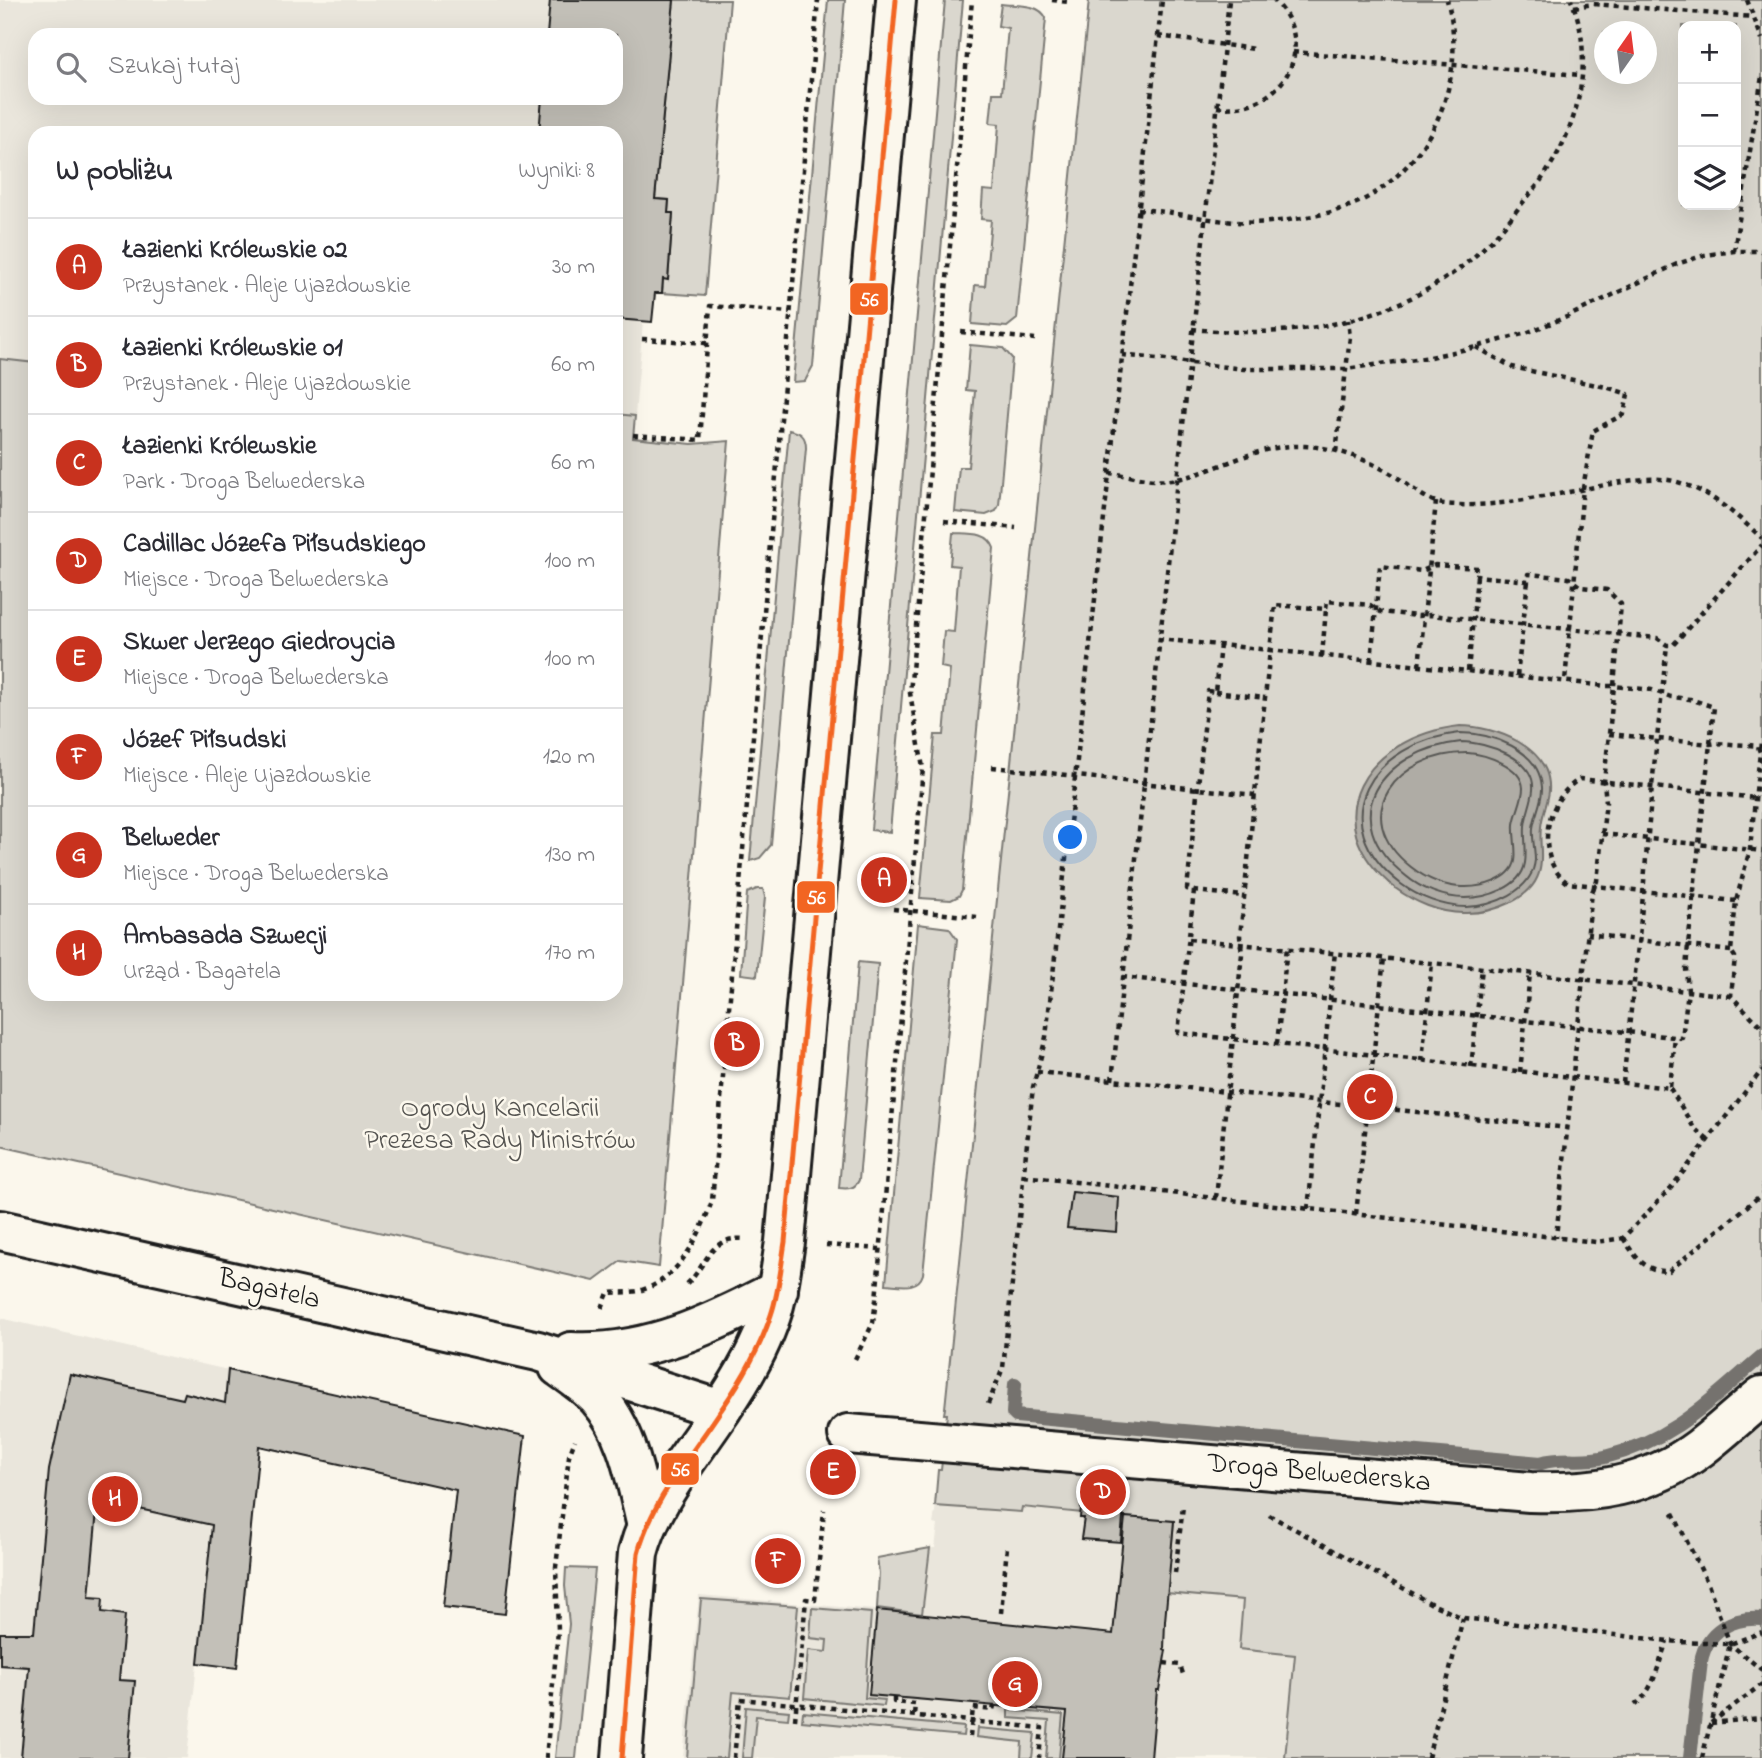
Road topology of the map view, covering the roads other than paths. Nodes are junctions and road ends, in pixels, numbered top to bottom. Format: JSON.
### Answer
{"nodes":[{"id":1,"x":896,"y":0,"type":"edge"},
{"id":2,"x":0,"y":1230,"type":"edge"},
{"id":3,"x":778,"y":1290,"type":"junction"},
{"id":4,"x":537,"y":1351,"type":"junction"},
{"id":5,"x":1762,"y":1396,"type":"edge"},
{"id":6,"x":721,"y":1410,"type":"junction"},
{"id":7,"x":848,"y":1434,"type":"dead end"},
{"id":8,"x":647,"y":1526,"type":"junction"},
{"id":9,"x":622,"y":1758,"type":"edge"}],
"edges":[{"from":1,"to":3,"type":"street"},
{"from":2,"to":4,"type":"street","name":"Bagatela"},
{"from":3,"to":4,"type":"street","name":"Bagatela"},
{"from":3,"to":6,"type":"street"},
{"from":4,"to":6,"type":"street","name":"Bagatela"},
{"from":4,"to":8,"type":"street"},
{"from":5,"to":7,"type":"street","name":"Droga Belwederska"},
{"from":6,"to":8,"type":"street"},
{"from":8,"to":9,"type":"street"}]}
